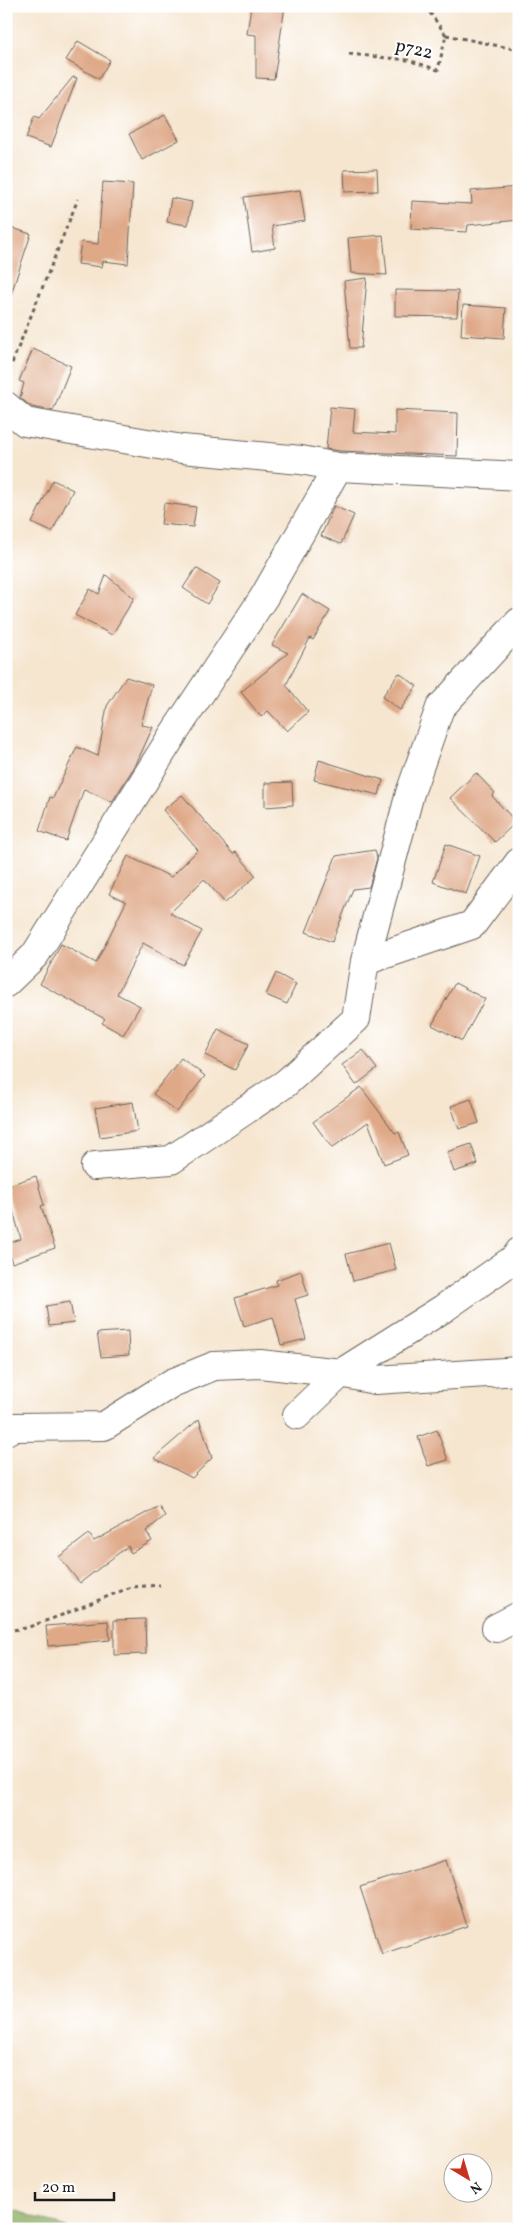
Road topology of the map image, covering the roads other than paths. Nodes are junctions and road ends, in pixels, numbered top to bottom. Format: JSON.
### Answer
{"nodes":[{"id":1,"x":6,"y":406,"type":"edge"},
{"id":2,"x":338,"y":467,"type":"junction"},
{"id":3,"x":519,"y":476,"type":"edge"},
{"id":4,"x":519,"y":622,"type":"edge"},
{"id":5,"x":519,"y":862,"type":"edge"},
{"id":6,"x":365,"y":961,"type":"junction"},
{"id":7,"x":6,"y":983,"type":"edge"},
{"id":8,"x":96,"y":1166,"type":"dead end"},
{"id":9,"x":519,"y":1252,"type":"edge"},
{"id":10,"x":519,"y":1371,"type":"edge"},
{"id":11,"x":341,"y":1373,"type":"junction"},
{"id":12,"x":297,"y":1415,"type":"dead end"},
{"id":13,"x":6,"y":1431,"type":"edge"}],
"edges":[{"from":1,"to":2,"type":"street"},
{"from":2,"to":3,"type":"street"},
{"from":2,"to":7,"type":"street"},
{"from":4,"to":6,"type":"street"},
{"from":5,"to":6,"type":"street"},
{"from":6,"to":8,"type":"street"},
{"from":9,"to":11,"type":"street"},
{"from":10,"to":11,"type":"street"},
{"from":11,"to":12,"type":"street"},
{"from":11,"to":13,"type":"street"}]}
